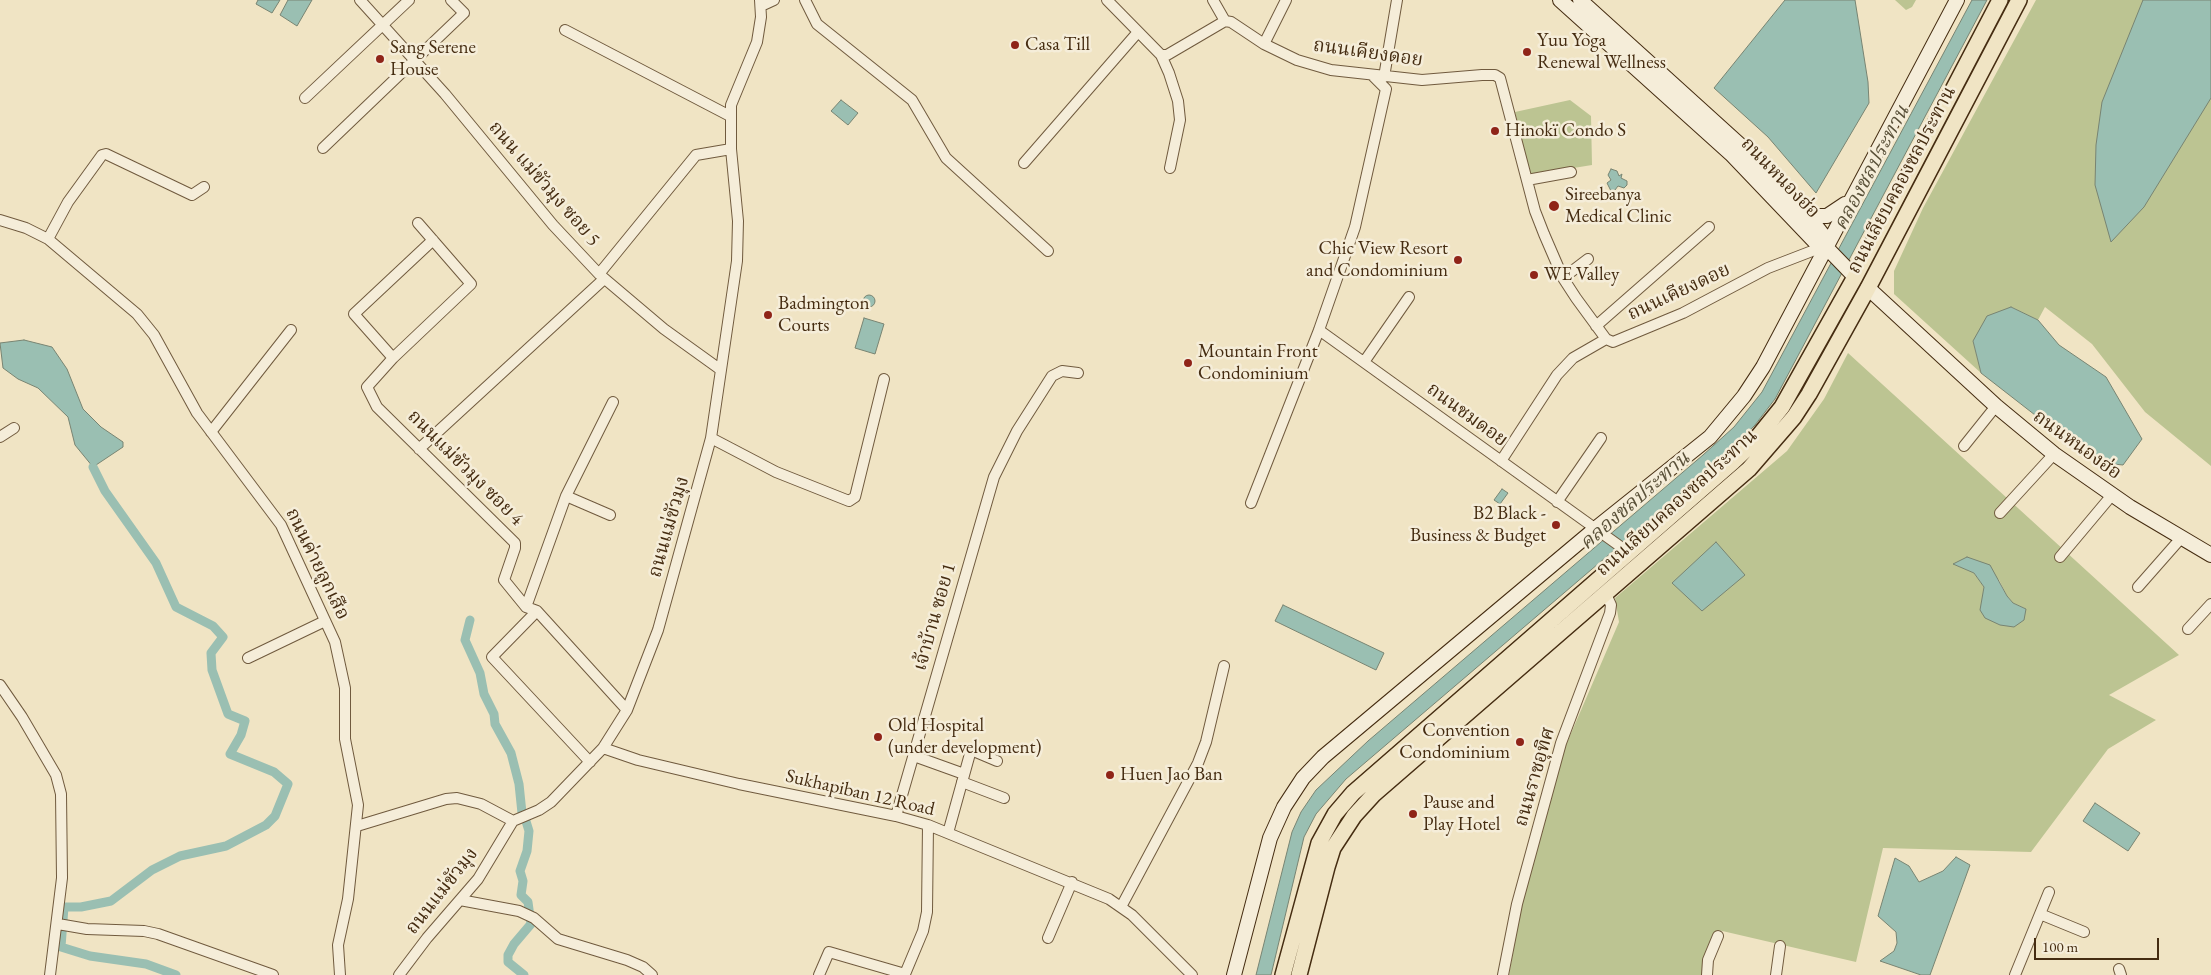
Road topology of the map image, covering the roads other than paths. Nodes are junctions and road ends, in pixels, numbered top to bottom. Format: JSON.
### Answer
{"nodes":[{"id":1,"x":360,"y":0,"type":"edge"},
{"id":2,"x":409,"y":0,"type":"edge"},
{"id":3,"x":451,"y":0,"type":"edge"},
{"id":4,"x":774,"y":0,"type":"edge"},
{"id":5,"x":804,"y":0,"type":"edge"},
{"id":6,"x":1107,"y":0,"type":"edge"},
{"id":7,"x":1213,"y":0,"type":"edge"},
{"id":8,"x":1286,"y":0,"type":"edge"},
{"id":9,"x":1397,"y":0,"type":"edge"},
{"id":10,"x":1560,"y":0,"type":"edge"},
{"id":11,"x":1956,"y":0,"type":"edge"},
{"id":12,"x":2000,"y":0,"type":"edge"},
{"id":13,"x":2019,"y":0,"type":"edge"},
{"id":14,"x":760,"y":3,"type":"edge"},
{"id":15,"x":1581,"y":7,"type":"edge"},
{"id":16,"x":1225,"y":21,"type":"junction"},
{"id":17,"x":382,"y":24,"type":"junction"},
{"id":18,"x":565,"y":30,"type":"dead end"},
{"id":19,"x":1138,"y":32,"type":"junction"},
{"id":20,"x":1264,"y":44,"type":"junction"},
{"id":21,"x":1161,"y":54,"type":"junction"},
{"id":22,"x":415,"y":60,"type":"junction"},
{"id":23,"x":1372,"y":75,"type":"junction"},
{"id":24,"x":1384,"y":77,"type":"junction"},
{"id":25,"x":305,"y":98,"type":"dead end"},
{"id":26,"x":730,"y":116,"type":"junction"},
{"id":27,"x":323,"y":148,"type":"dead end"},
{"id":28,"x":731,"y":149,"type":"junction"},
{"id":29,"x":1024,"y":163,"type":"dead end"},
{"id":30,"x":1170,"y":168,"type":"dead end"},
{"id":31,"x":1571,"y":172,"type":"dead end"},
{"id":32,"x":1526,"y":180,"type":"junction"},
{"id":33,"x":204,"y":187,"type":"dead end"},
{"id":34,"x":1850,"y":200,"type":"junction"},
{"id":35,"x":1808,"y":216,"type":"junction"},
{"id":36,"x":0,"y":220,"type":"edge"},
{"id":37,"x":418,"y":223,"type":"dead end"},
{"id":38,"x":1709,"y":227,"type":"dead end"},
{"id":39,"x":48,"y":240,"type":"junction"},
{"id":40,"x":433,"y":240,"type":"junction"},
{"id":41,"x":1825,"y":246,"type":"junction"},
{"id":42,"x":1048,"y":251,"type":"dead end"},
{"id":43,"x":1588,"y":259,"type":"dead end"},
{"id":44,"x":602,"y":276,"type":"junction"},
{"id":45,"x":1855,"y":277,"type":"junction"},
{"id":46,"x":1563,"y":278,"type":"junction"},
{"id":47,"x":1868,"y":288,"type":"junction"},
{"id":48,"x":1409,"y":297,"type":"dead end"},
{"id":49,"x":1596,"y":326,"type":"junction"},
{"id":50,"x":291,"y":330,"type":"dead end"},
{"id":51,"x":1319,"y":330,"type":"junction"},
{"id":52,"x":1606,"y":339,"type":"junction"},
{"id":53,"x":393,"y":358,"type":"junction"},
{"id":54,"x":1364,"y":362,"type":"junction"},
{"id":55,"x":721,"y":370,"type":"junction"},
{"id":56,"x":1078,"y":373,"type":"dead end"},
{"id":57,"x":884,"y":379,"type":"dead end"},
{"id":58,"x":613,"y":402,"type":"dead end"},
{"id":59,"x":1996,"y":406,"type":"junction"},
{"id":60,"x":14,"y":428,"type":"dead end"},
{"id":61,"x":211,"y":432,"type":"junction"},
{"id":62,"x":0,"y":437,"type":"edge"},
{"id":63,"x":711,"y":438,"type":"junction"},
{"id":64,"x":1601,"y":438,"type":"dead end"},
{"id":65,"x":1964,"y":446,"type":"dead end"},
{"id":66,"x":419,"y":449,"type":"junction"},
{"id":67,"x":2054,"y":454,"type":"junction"},
{"id":68,"x":1501,"y":461,"type":"junction"},
{"id":69,"x":2112,"y":495,"type":"junction"},
{"id":70,"x":566,"y":496,"type":"junction"},
{"id":71,"x":1557,"y":502,"type":"junction"},
{"id":72,"x":1251,"y":503,"type":"dead end"},
{"id":73,"x":2000,"y":513,"type":"dead end"},
{"id":74,"x":610,"y":515,"type":"dead end"},
{"id":75,"x":1595,"y":529,"type":"junction"},
{"id":76,"x":2182,"y":537,"type":"junction"},
{"id":77,"x":1628,"y":552,"type":"junction"},
{"id":78,"x":2211,"y":555,"type":"edge"},
{"id":79,"x":2060,"y":557,"type":"dead end"},
{"id":80,"x":1595,"y":581,"type":"junction"},
{"id":81,"x":2138,"y":587,"type":"dead end"},
{"id":82,"x":1606,"y":594,"type":"junction"},
{"id":83,"x":2211,"y":604,"type":"edge"},
{"id":84,"x":526,"y":607,"type":"junction"},
{"id":85,"x":538,"y":612,"type":"junction"},
{"id":86,"x":325,"y":620,"type":"junction"},
{"id":87,"x":2188,"y":629,"type":"dead end"},
{"id":88,"x":248,"y":658,"type":"dead end"},
{"id":89,"x":1224,"y":666,"type":"dead end"},
{"id":90,"x":0,"y":685,"type":"edge"},
{"id":91,"x":627,"y":710,"type":"junction"},
{"id":92,"x":603,"y":748,"type":"junction"},
{"id":93,"x":914,"y":756,"type":"junction"},
{"id":94,"x":997,"y":760,"type":"dead end"},
{"id":95,"x":590,"y":762,"type":"junction"},
{"id":96,"x":963,"y":778,"type":"junction"},
{"id":97,"x":1004,"y":798,"type":"dead end"},
{"id":98,"x":896,"y":816,"type":"junction"},
{"id":99,"x":513,"y":821,"type":"junction"},
{"id":100,"x":928,"y":825,"type":"junction"},
{"id":101,"x":357,"y":826,"type":"junction"},
{"id":102,"x":948,"y":833,"type":"junction"},
{"id":103,"x":1072,"y":882,"type":"junction"},
{"id":104,"x":2049,"y":892,"type":"dead end"},
{"id":105,"x":460,"y":900,"type":"junction"},
{"id":106,"x":1121,"y":907,"type":"junction"},
{"id":107,"x":2040,"y":914,"type":"junction"},
{"id":108,"x":62,"y":925,"type":"junction"},
{"id":109,"x":2084,"y":932,"type":"dead end"},
{"id":110,"x":1718,"y":936,"type":"dead end"},
{"id":111,"x":1048,"y":938,"type":"dead end"},
{"id":112,"x":1780,"y":946,"type":"dead end"},
{"id":113,"x":907,"y":974,"type":"edge"},
{"id":114,"x":50,"y":975,"type":"edge"},
{"id":115,"x":274,"y":975,"type":"edge"},
{"id":116,"x":340,"y":975,"type":"edge"},
{"id":117,"x":399,"y":975,"type":"edge"},
{"id":118,"x":652,"y":975,"type":"edge"},
{"id":119,"x":819,"y":975,"type":"edge"},
{"id":120,"x":1192,"y":975,"type":"edge"},
{"id":121,"x":1234,"y":975,"type":"edge"},
{"id":122,"x":1283,"y":975,"type":"edge"},
{"id":123,"x":1299,"y":975,"type":"edge"},
{"id":124,"x":1503,"y":975,"type":"edge"},
{"id":125,"x":1706,"y":975,"type":"edge"},
{"id":126,"x":1776,"y":975,"type":"edge"},
{"id":127,"x":2015,"y":975,"type":"edge"}],
"edges":[{"from":1,"to":17,"type":"street","name":"ถนน แม่ขัวมุง ซอย 5"},
{"from":2,"to":17,"type":"street"},
{"from":3,"to":22,"type":"street"},
{"from":4,"to":14,"type":"street"},
{"from":5,"to":42,"type":"street"},
{"from":6,"to":19,"type":"street"},
{"from":7,"to":16,"type":"street"},
{"from":8,"to":20,"type":"street"},
{"from":9,"to":24,"type":"street"},
{"from":10,"to":15,"type":"main road","name":"ถนนหนองฮ่อ"},
{"from":11,"to":34,"type":"main road"},
{"from":12,"to":45,"type":"main road","name":"ถนนเลียบคลองชลประทาน"},
{"from":13,"to":47,"type":"main road","name":"ถนนเลียบคลองชลประทาน"},
{"from":14,"to":26,"type":"street","name":"ถนนแม่ขัวมุง"},
{"from":15,"to":35,"type":"main road","name":"ถนนหนองฮ่อ"},
{"from":15,"to":41,"type":"main road","name":"ถนนหนองฮ่อ"},
{"from":16,"to":20,"type":"street","name":"ถนนเคียงดอย"},
{"from":16,"to":21,"type":"street"},
{"from":17,"to":22,"type":"street","name":"ถนน แม่ขัวมุง ซอย 5"},
{"from":17,"to":25,"type":"street"},
{"from":18,"to":26,"type":"street"},
{"from":19,"to":21,"type":"street"},
{"from":19,"to":29,"type":"street"},
{"from":20,"to":23,"type":"street","name":"ถนนเคียงดอย"},
{"from":21,"to":30,"type":"street"},
{"from":22,"to":27,"type":"street"},
{"from":22,"to":44,"type":"street","name":"ถนน แม่ขัวมุง ซอย 5"},
{"from":23,"to":24,"type":"street","name":"ถนนเคียงดอย"},
{"from":23,"to":51,"type":"street"},
{"from":24,"to":32,"type":"street","name":"ถนนเคียงดอย"},
{"from":26,"to":28,"type":"street","name":"ถนนแม่ขัวมุง"},
{"from":28,"to":44,"type":"street"},
{"from":28,"to":55,"type":"street","name":"ถนนแม่ขัวมุง"},
{"from":31,"to":32,"type":"street"},
{"from":32,"to":46,"type":"street","name":"ถนนเคียงดอย"},
{"from":33,"to":39,"type":"street"},
{"from":34,"to":35,"type":"main road"},
{"from":34,"to":41,"type":"main road"},
{"from":35,"to":41,"type":"main road","name":"ถนนหนองฮ่อ"},
{"from":36,"to":39,"type":"street","name":"ถนนค่ายลูกเสือ"},
{"from":37,"to":40,"type":"street"},
{"from":38,"to":49,"type":"street"},
{"from":39,"to":61,"type":"street","name":"ถนนค่ายลูกเสือ"},
{"from":40,"to":53,"type":"street"},
{"from":40,"to":53,"type":"street"},
{"from":41,"to":45,"type":"main road"},
{"from":41,"to":52,"type":"street","name":"ถนนเคียงดอย"},
{"from":41,"to":75,"type":"main road"},
{"from":43,"to":46,"type":"street"},
{"from":44,"to":55,"type":"street","name":"ถนน แม่ขัวมุง ซอย 5"},
{"from":44,"to":66,"type":"street"},
{"from":45,"to":47,"type":"main road"},
{"from":45,"to":77,"type":"main road","name":"ถนนเลียบคลองชลประทาน"},
{"from":46,"to":49,"type":"street","name":"ถนนเคียงดอย"},
{"from":47,"to":59,"type":"main road","name":"ถนนหนองฮ่อ"},
{"from":47,"to":82,"type":"main road","name":"ถนนเลียบคลองชลประทาน"},
{"from":48,"to":54,"type":"street"},
{"from":49,"to":52,"type":"street","name":"ถนนเคียงดอย"},
{"from":50,"to":61,"type":"street"},
{"from":51,"to":54,"type":"street","name":"ถนนชมดอย"},
{"from":51,"to":72,"type":"street"},
{"from":52,"to":68,"type":"street"},
{"from":53,"to":66,"type":"street","name":"ถนนแม่ขัวมุง ซอย 4"},
{"from":54,"to":68,"type":"street","name":"ถนนชมดอย"},
{"from":55,"to":63,"type":"street","name":"ถนนแม่ขัวมุง"},
{"from":56,"to":93,"type":"street","name":"เจ้าบ้าน ซอย 1"},
{"from":57,"to":63,"type":"street"},
{"from":58,"to":70,"type":"street"},
{"from":59,"to":65,"type":"street"},
{"from":59,"to":67,"type":"main road","name":"ถนนหนองฮ่อ"},
{"from":60,"to":62,"type":"street"},
{"from":61,"to":86,"type":"street","name":"ถนนค่ายลูกเสือ"},
{"from":63,"to":91,"type":"street","name":"ถนนแม่ขัวมุง"},
{"from":64,"to":71,"type":"street"},
{"from":66,"to":84,"type":"street","name":"ถนนแม่ขัวมุง ซอย 4"},
{"from":67,"to":69,"type":"main road","name":"ถนนหนองฮ่อ"},
{"from":67,"to":73,"type":"street"},
{"from":68,"to":71,"type":"street","name":"ถนนชมดอย"},
{"from":69,"to":76,"type":"main road","name":"ถนนหนองฮ่อ"},
{"from":69,"to":79,"type":"street"},
{"from":70,"to":74,"type":"street"},
{"from":70,"to":84,"type":"street"},
{"from":71,"to":75,"type":"street","name":"ถนนชมดอย"},
{"from":75,"to":77,"type":"street","name":"ถนนชมดอย"},
{"from":75,"to":121,"type":"main road"},
{"from":76,"to":78,"type":"main road","name":"ถนนหนองฮ่อ"},
{"from":76,"to":81,"type":"street"},
{"from":77,"to":80,"type":"main road","name":"ถนนเลียบคลองชลประทาน"},
{"from":80,"to":82,"type":"main road"},
{"from":80,"to":122,"type":"main road","name":"ถนนเลียบคลองชลประทาน"},
{"from":82,"to":123,"type":"main road","name":"ถนนเลียบคลองชลประทาน"},
{"from":82,"to":124,"type":"street","name":"ถนนราชอุทิศ"},
{"from":83,"to":87,"type":"street"},
{"from":84,"to":85,"type":"street","name":"ถนนแม่ขัวมุง ซอย 4"},
{"from":85,"to":91,"type":"street","name":"ถนนแม่ขัวมุง ซอย 4"},
{"from":85,"to":95,"type":"street"},
{"from":86,"to":88,"type":"street"},
{"from":86,"to":101,"type":"street","name":"ถนนค่ายลูกเสือ"},
{"from":89,"to":106,"type":"street"},
{"from":90,"to":108,"type":"street"},
{"from":91,"to":92,"type":"street","name":"ถนนแม่ขัวมุง"},
{"from":92,"to":95,"type":"street","name":"ถนนแม่ขัวมุง"},
{"from":92,"to":98,"type":"street","name":"Sukhapiban 12 Road"},
{"from":93,"to":96,"type":"street"},
{"from":93,"to":98,"type":"street","name":"เจ้าบ้าน ซอย 1"},
{"from":94,"to":96,"type":"street"},
{"from":95,"to":99,"type":"street","name":"ถนนแม่ขัวมุง"},
{"from":96,"to":97,"type":"street"},
{"from":96,"to":102,"type":"street"},
{"from":98,"to":100,"type":"street","name":"Sukhapiban 12 Road"},
{"from":99,"to":101,"type":"street"},
{"from":99,"to":105,"type":"street","name":"ถนนแม่ขัวมุง"},
{"from":100,"to":102,"type":"street","name":"Sukhapiban 12 Road"},
{"from":100,"to":113,"type":"street"},
{"from":101,"to":116,"type":"street","name":"ถนนค่ายลูกเสือ"},
{"from":102,"to":103,"type":"street","name":"Sukhapiban 12 Road"},
{"from":103,"to":106,"type":"street","name":"Sukhapiban 12 Road"},
{"from":103,"to":111,"type":"street"},
{"from":104,"to":107,"type":"street"},
{"from":105,"to":117,"type":"street","name":"ถนนแม่ขัวมุง"},
{"from":105,"to":118,"type":"street"},
{"from":106,"to":120,"type":"street","name":"Sukhapiban 12 Road"},
{"from":107,"to":109,"type":"street"},
{"from":107,"to":127,"type":"street"},
{"from":108,"to":114,"type":"street"},
{"from":108,"to":115,"type":"street"},
{"from":110,"to":125,"type":"street"},
{"from":112,"to":126,"type":"street"},
{"from":113,"to":119,"type":"street"}]}
